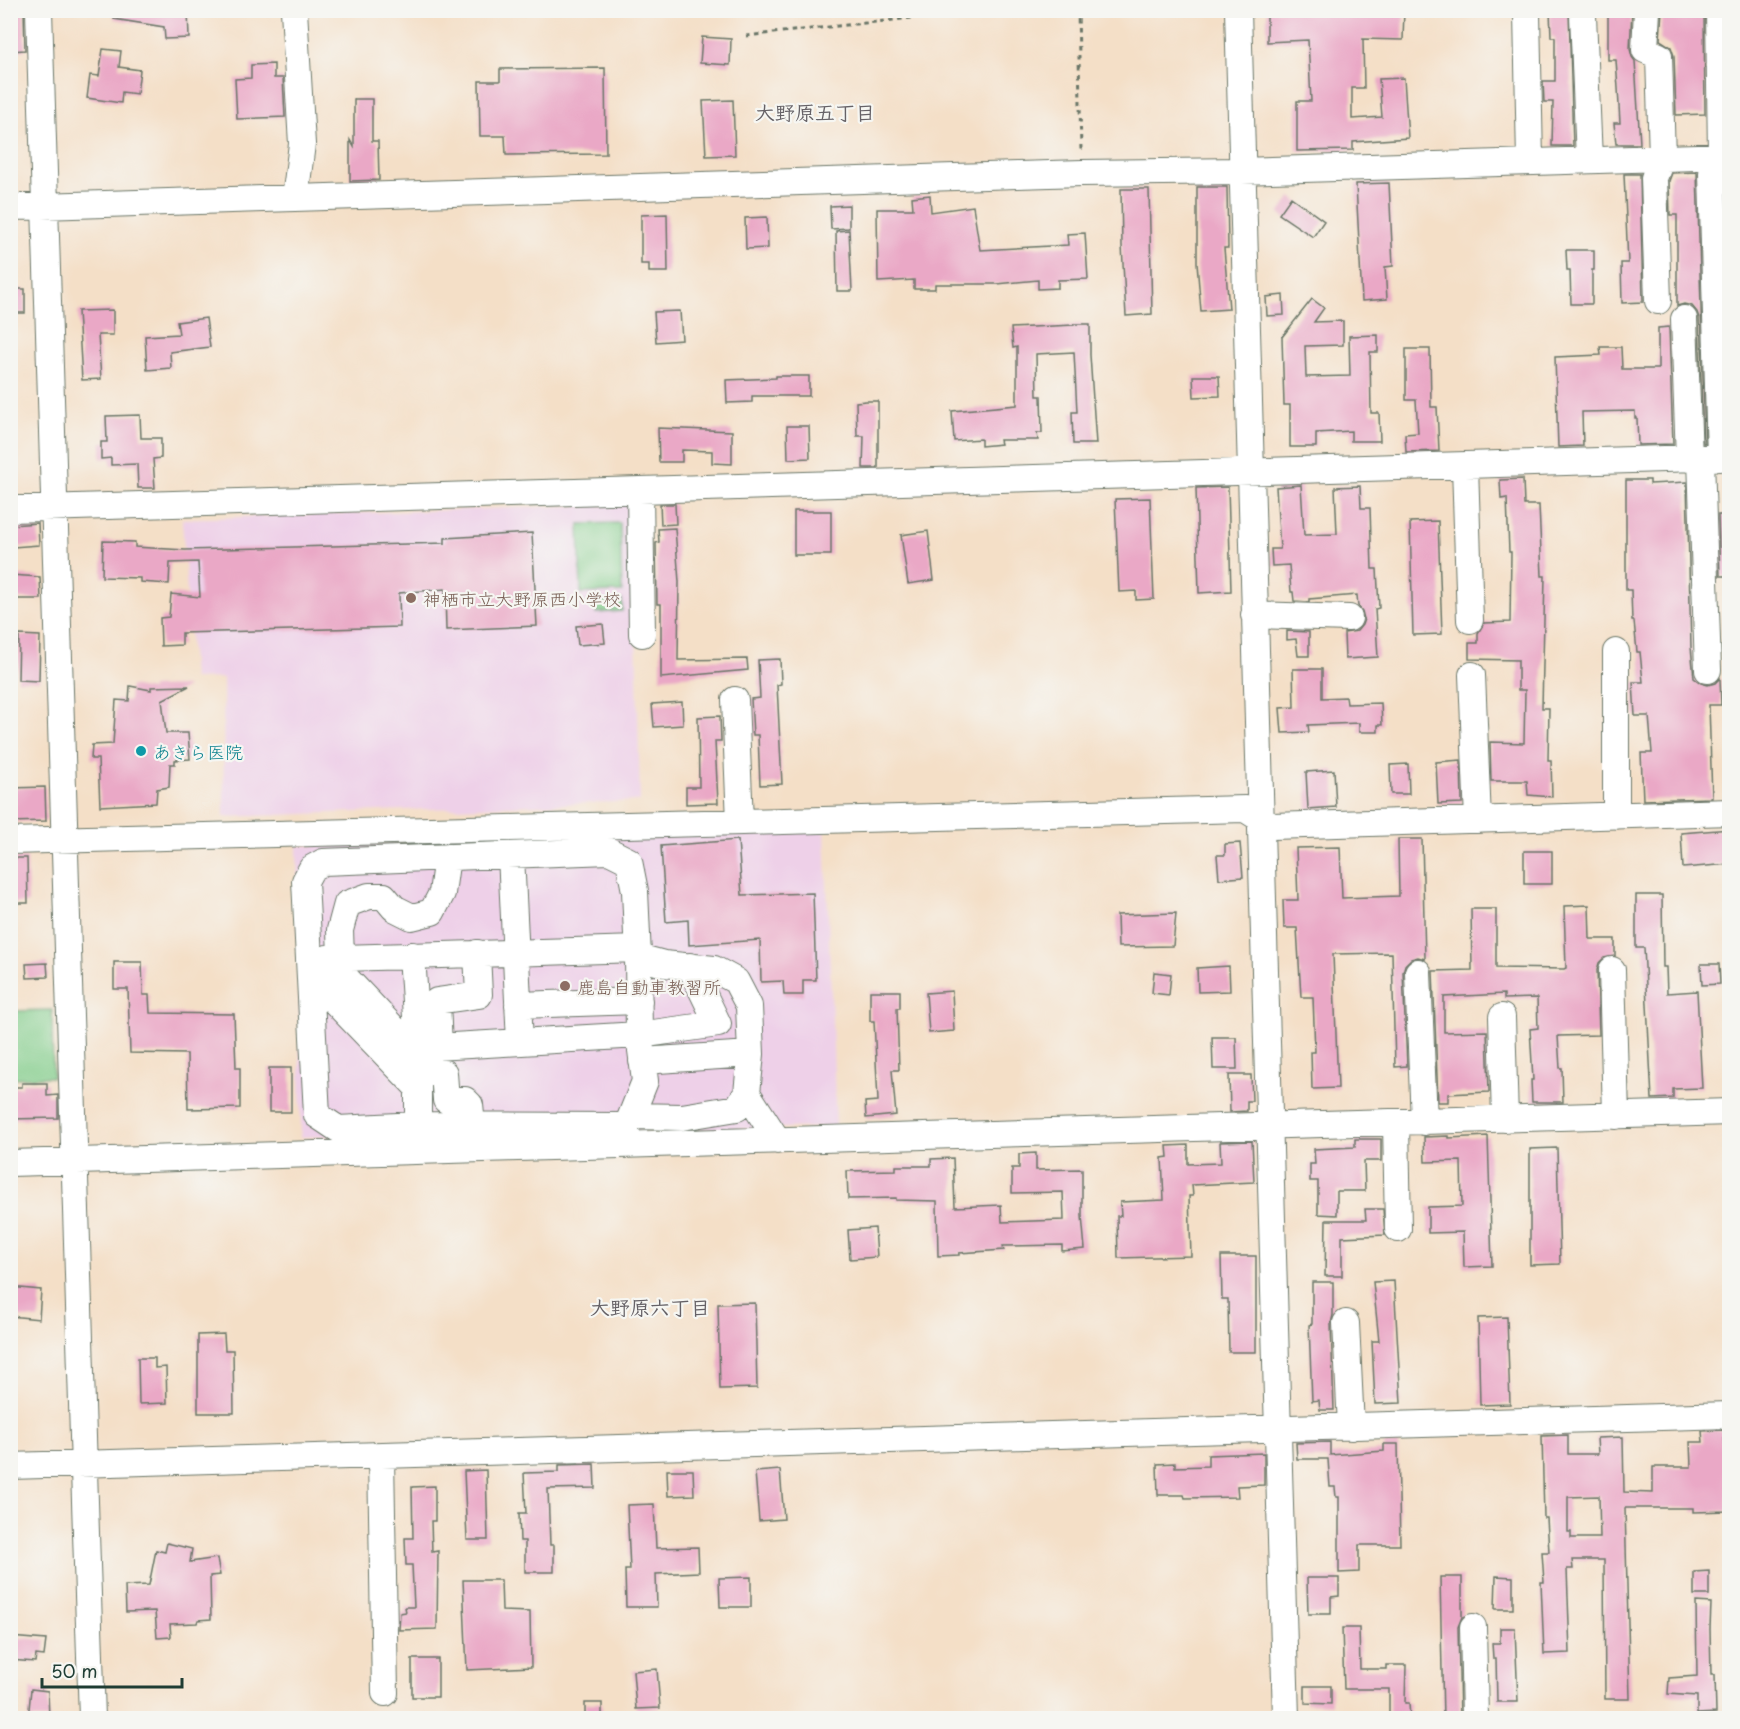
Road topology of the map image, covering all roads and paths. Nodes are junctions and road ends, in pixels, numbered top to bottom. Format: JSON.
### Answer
{"nodes":[{"id":1,"x":39,"y":10,"type":"edge"},
{"id":2,"x":294,"y":10,"type":"edge"},
{"id":3,"x":1008,"y":10,"type":"edge"},
{"id":4,"x":1078,"y":10,"type":"edge"},
{"id":5,"x":1238,"y":10,"type":"edge"},
{"id":6,"x":1647,"y":10,"type":"edge"},
{"id":7,"x":1719,"y":10,"type":"edge"},
{"id":8,"x":1527,"y":13,"type":"dead end"},
{"id":9,"x":1583,"y":15,"type":"dead end"},
{"id":10,"x":746,"y":36,"type":"dead end"},
{"id":11,"x":1725,"y":156,"type":"edge"},
{"id":12,"x":1662,"y":158,"type":"junction"},
{"id":13,"x":1589,"y":160,"type":"junction"},
{"id":14,"x":1530,"y":162,"type":"junction"},
{"id":15,"x":1242,"y":171,"type":"junction"},
{"id":16,"x":1082,"y":173,"type":"junction"},
{"id":17,"x":295,"y":198,"type":"junction"},
{"id":18,"x":46,"y":206,"type":"junction"},
{"id":19,"x":10,"y":207,"type":"edge"},
{"id":20,"x":1658,"y":301,"type":"dead end"},
{"id":21,"x":1684,"y":319,"type":"dead end"},
{"id":22,"x":1710,"y":458,"type":"edge"},
{"id":23,"x":1465,"y":466,"type":"junction"},
{"id":24,"x":1250,"y":473,"type":"junction"},
{"id":25,"x":640,"y":491,"type":"junction"},
{"id":26,"x":56,"y":508,"type":"junction"},
{"id":27,"x":10,"y":509,"type":"edge"},
{"id":28,"x":1254,"y":615,"type":"junction"},
{"id":29,"x":1349,"y":618,"type":"dead end"},
{"id":30,"x":1470,"y":620,"type":"dead end"},
{"id":31,"x":642,"y":634,"type":"dead end"},
{"id":32,"x":1616,"y":652,"type":"dead end"},
{"id":33,"x":1708,"y":670,"type":"dead end"},
{"id":34,"x":1472,"y":675,"type":"dead end"},
{"id":35,"x":735,"y":700,"type":"dead end"},
{"id":36,"x":1730,"y":812,"type":"edge"},
{"id":37,"x":1616,"y":816,"type":"junction"},
{"id":38,"x":1261,"y":819,"type":"junction"},
{"id":39,"x":1478,"y":820,"type":"junction"},
{"id":40,"x":740,"y":822,"type":"junction"},
{"id":41,"x":66,"y":839,"type":"junction"},
{"id":42,"x":10,"y":841,"type":"edge"},
{"id":43,"x":511,"y":855,"type":"junction"},
{"id":44,"x":447,"y":857,"type":"junction"},
{"id":45,"x":516,"y":952,"type":"junction"},
{"id":46,"x":477,"y":953,"type":"junction"},
{"id":47,"x":638,"y":953,"type":"junction"},
{"id":48,"x":412,"y":955,"type":"junction"},
{"id":49,"x":322,"y":962,"type":"junction"},
{"id":50,"x":690,"y":966,"type":"junction"},
{"id":51,"x":1612,"y":970,"type":"dead end"},
{"id":52,"x":1418,"y":972,"type":"dead end"},
{"id":53,"x":639,"y":1001,"type":"junction"},
{"id":54,"x":518,"y":1005,"type":"junction"},
{"id":55,"x":1502,"y":1017,"type":"dead end"},
{"id":56,"x":639,"y":1035,"type":"junction"},
{"id":57,"x":520,"y":1042,"type":"junction"},
{"id":58,"x":751,"y":1054,"type":"junction"},
{"id":59,"x":642,"y":1061,"type":"junction"},
{"id":60,"x":422,"y":1062,"type":"junction"},
{"id":61,"x":747,"y":1093,"type":"junction"},
{"id":62,"x":1730,"y":1112,"type":"edge"},
{"id":63,"x":631,"y":1116,"type":"junction"},
{"id":64,"x":1616,"y":1116,"type":"junction"},
{"id":65,"x":1505,"y":1119,"type":"junction"},
{"id":66,"x":1424,"y":1122,"type":"junction"},
{"id":67,"x":1396,"y":1123,"type":"junction"},
{"id":68,"x":418,"y":1125,"type":"junction"},
{"id":69,"x":472,"y":1125,"type":"junction"},
{"id":70,"x":1268,"y":1127,"type":"junction"},
{"id":71,"x":778,"y":1141,"type":"junction"},
{"id":72,"x":74,"y":1162,"type":"junction"},
{"id":73,"x":10,"y":1163,"type":"edge"},
{"id":74,"x":1398,"y":1229,"type":"dead end"},
{"id":75,"x":1346,"y":1323,"type":"dead end"},
{"id":76,"x":1730,"y":1415,"type":"edge"},
{"id":77,"x":1351,"y":1427,"type":"junction"},
{"id":78,"x":1279,"y":1429,"type":"junction"},
{"id":79,"x":381,"y":1456,"type":"junction"},
{"id":80,"x":84,"y":1464,"type":"junction"},
{"id":81,"x":10,"y":1466,"type":"edge"},
{"id":82,"x":1473,"y":1627,"type":"dead end"},
{"id":83,"x":385,"y":1693,"type":"dead end"},
{"id":84,"x":92,"y":1719,"type":"edge"},
{"id":85,"x":1286,"y":1719,"type":"edge"},
{"id":86,"x":1474,"y":1719,"type":"edge"}],
"edges":[{"from":1,"to":18,"type":"street"},
{"from":2,"to":17,"type":"street"},
{"from":3,"to":10,"type":"path"},
{"from":4,"to":16,"type":"path"},
{"from":5,"to":15,"type":"street"},
{"from":6,"to":12,"type":"street"},
{"from":7,"to":11,"type":"street"},
{"from":8,"to":14,"type":"street"},
{"from":9,"to":13,"type":"street"},
{"from":11,"to":12,"type":"street"},
{"from":11,"to":22,"type":"street"},
{"from":12,"to":13,"type":"street"},
{"from":12,"to":20,"type":"street"},
{"from":13,"to":14,"type":"street"},
{"from":14,"to":15,"type":"street"},
{"from":15,"to":16,"type":"street"},
{"from":15,"to":24,"type":"street"},
{"from":16,"to":17,"type":"street"},
{"from":17,"to":18,"type":"street"},
{"from":18,"to":19,"type":"street"},
{"from":18,"to":26,"type":"street"},
{"from":21,"to":22,"type":"street"},
{"from":22,"to":23,"type":"street"},
{"from":22,"to":33,"type":"street"},
{"from":23,"to":24,"type":"street"},
{"from":23,"to":30,"type":"street"},
{"from":24,"to":25,"type":"street"},
{"from":24,"to":28,"type":"street"},
{"from":25,"to":26,"type":"street"},
{"from":25,"to":31,"type":"street"},
{"from":26,"to":27,"type":"street"},
{"from":26,"to":41,"type":"street"},
{"from":28,"to":29,"type":"street"},
{"from":28,"to":38,"type":"street"},
{"from":32,"to":37,"type":"street"},
{"from":34,"to":39,"type":"street"},
{"from":35,"to":40,"type":"street"},
{"from":36,"to":37,"type":"street"},
{"from":37,"to":39,"type":"street"},
{"from":38,"to":39,"type":"street"},
{"from":38,"to":40,"type":"street"},
{"from":38,"to":70,"type":"street"},
{"from":40,"to":41,"type":"street"},
{"from":41,"to":42,"type":"street"},
{"from":41,"to":72,"type":"street"},
{"from":43,"to":44,"type":"street"},
{"from":43,"to":45,"type":"street"},
{"from":43,"to":47,"type":"street"},
{"from":44,"to":49,"type":"street"},
{"from":44,"to":49,"type":"street"},
{"from":45,"to":46,"type":"street"},
{"from":45,"to":47,"type":"street"},
{"from":45,"to":54,"type":"street"},
{"from":46,"to":48,"type":"street"},
{"from":46,"to":60,"type":"street"},
{"from":47,"to":50,"type":"street"},
{"from":47,"to":53,"type":"street"},
{"from":48,"to":49,"type":"street"},
{"from":48,"to":60,"type":"street"},
{"from":49,"to":60,"type":"street"},
{"from":49,"to":60,"type":"street"},
{"from":49,"to":68,"type":"street"},
{"from":50,"to":56,"type":"street"},
{"from":50,"to":58,"type":"street"},
{"from":51,"to":64,"type":"street"},
{"from":52,"to":66,"type":"street"},
{"from":53,"to":54,"type":"street"},
{"from":53,"to":56,"type":"street"},
{"from":54,"to":57,"type":"street"},
{"from":55,"to":65,"type":"street"},
{"from":56,"to":57,"type":"street"},
{"from":56,"to":59,"type":"street"},
{"from":57,"to":60,"type":"street"},
{"from":58,"to":59,"type":"street"},
{"from":58,"to":61,"type":"street"},
{"from":59,"to":63,"type":"street"},
{"from":60,"to":68,"type":"street"},
{"from":60,"to":69,"type":"street"},
{"from":61,"to":63,"type":"street"},
{"from":61,"to":71,"type":"street"},
{"from":62,"to":64,"type":"street"},
{"from":63,"to":69,"type":"street"},
{"from":64,"to":65,"type":"street"},
{"from":65,"to":66,"type":"street"},
{"from":66,"to":67,"type":"street"},
{"from":67,"to":70,"type":"street"},
{"from":67,"to":74,"type":"street"},
{"from":68,"to":69,"type":"street"},
{"from":70,"to":71,"type":"street"},
{"from":70,"to":78,"type":"street"},
{"from":71,"to":72,"type":"street"},
{"from":72,"to":73,"type":"street"},
{"from":72,"to":80,"type":"street"},
{"from":75,"to":77,"type":"street"},
{"from":76,"to":77,"type":"street"},
{"from":77,"to":78,"type":"street"},
{"from":78,"to":79,"type":"street"},
{"from":78,"to":85,"type":"street"},
{"from":79,"to":80,"type":"street"},
{"from":79,"to":83,"type":"street"},
{"from":80,"to":81,"type":"street"},
{"from":80,"to":84,"type":"street"},
{"from":82,"to":86,"type":"street"}]}
